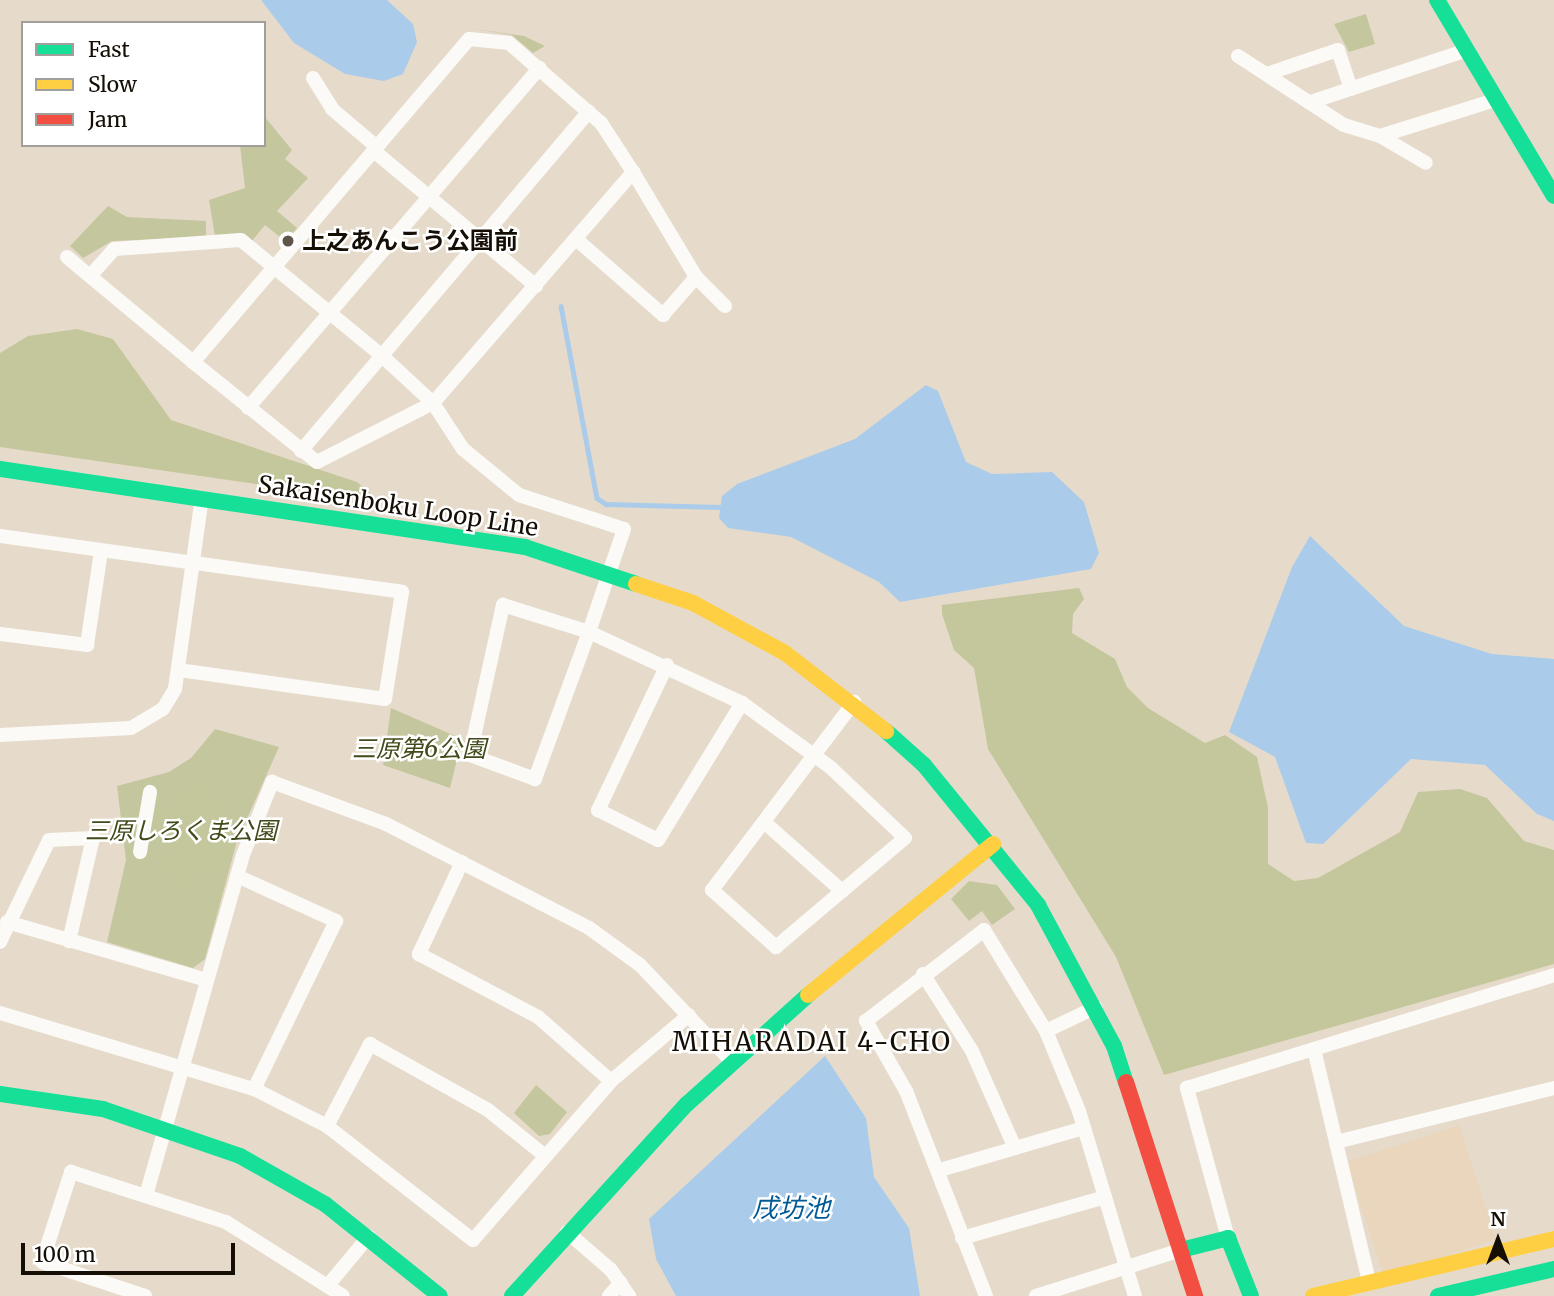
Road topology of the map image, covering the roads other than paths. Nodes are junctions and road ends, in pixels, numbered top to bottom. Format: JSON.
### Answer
{"nodes":[{"id":1,"x":1437,"y":0,"type":"edge"},
{"id":2,"x":1464,"y":51,"type":"junction"},
{"id":3,"x":1238,"y":56,"type":"dead end"},
{"id":4,"x":539,"y":68,"type":"junction"},
{"id":5,"x":1266,"y":74,"type":"junction"},
{"id":6,"x":313,"y":78,"type":"dead end"},
{"id":7,"x":1352,"y":89,"type":"junction"},
{"id":8,"x":1495,"y":100,"type":"junction"},
{"id":9,"x":1311,"y":102,"type":"junction"},
{"id":10,"x":589,"y":112,"type":"junction"},
{"id":11,"x":1380,"y":136,"type":"junction"},
{"id":12,"x":375,"y":149,"type":"junction"},
{"id":13,"x":1426,"y":163,"type":"dead end"},
{"id":14,"x":633,"y":172,"type":"junction"},
{"id":15,"x":1554,"y":196,"type":"edge"},
{"id":16,"x":428,"y":198,"type":"junction"},
{"id":17,"x":576,"y":239,"type":"junction"},
{"id":18,"x":479,"y":241,"type":"junction"},
{"id":19,"x":67,"y":257,"type":"dead end"},
{"id":20,"x":274,"y":269,"type":"junction"},
{"id":21,"x":90,"y":276,"type":"junction"},
{"id":22,"x":696,"y":277,"type":"junction"},
{"id":23,"x":536,"y":286,"type":"junction"},
{"id":24,"x":725,"y":306,"type":"dead end"},
{"id":25,"x":330,"y":313,"type":"junction"},
{"id":26,"x":380,"y":355,"type":"junction"},
{"id":27,"x":193,"y":362,"type":"junction"},
{"id":28,"x":433,"y":403,"type":"junction"},
{"id":29,"x":248,"y":408,"type":"junction"},
{"id":30,"x":301,"y":451,"type":"junction"},
{"id":31,"x":0,"y":469,"type":"edge"},
{"id":32,"x":202,"y":498,"type":"junction"},
{"id":33,"x":0,"y":536,"type":"edge"},
{"id":34,"x":101,"y":551,"type":"junction"},
{"id":35,"x":194,"y":563,"type":"junction"},
{"id":36,"x":609,"y":571,"type":"junction"},
{"id":37,"x":589,"y":632,"type":"junction"},
{"id":38,"x":0,"y":634,"type":"edge"},
{"id":39,"x":667,"y":665,"type":"junction"},
{"id":40,"x":178,"y":670,"type":"junction"},
{"id":41,"x":854,"y":702,"type":"junction"},
{"id":42,"x":742,"y":703,"type":"junction"},
{"id":43,"x":0,"y":735,"type":"edge"},
{"id":44,"x":813,"y":755,"type":"junction"},
{"id":45,"x":150,"y":792,"type":"dead end"},
{"id":46,"x":764,"y":822,"type":"junction"},
{"id":47,"x":993,"y":844,"type":"junction"},
{"id":48,"x":140,"y":852,"type":"dead end"},
{"id":49,"x":462,"y":862,"type":"junction"},
{"id":50,"x":237,"y":876,"type":"junction"},
{"id":51,"x":842,"y":891,"type":"junction"},
{"id":52,"x":8,"y":922,"type":"junction"},
{"id":53,"x":69,"y":941,"type":"junction"},
{"id":54,"x":0,"y":942,"type":"edge"},
{"id":55,"x":923,"y":974,"type":"junction"},
{"id":56,"x":1554,"y":975,"type":"edge"},
{"id":57,"x":206,"y":980,"type":"junction"},
{"id":58,"x":1096,"y":1007,"type":"junction"},
{"id":59,"x":0,"y":1013,"type":"edge"},
{"id":60,"x":689,"y":1015,"type":"junction"},
{"id":61,"x":1046,"y":1031,"type":"junction"},
{"id":62,"x":1314,"y":1049,"type":"junction"},
{"id":63,"x":732,"y":1062,"type":"junction"},
{"id":64,"x":182,"y":1064,"type":"junction"},
{"id":65,"x":611,"y":1081,"type":"junction"},
{"id":66,"x":1554,"y":1088,"type":"edge"},
{"id":67,"x":254,"y":1089,"type":"junction"},
{"id":68,"x":0,"y":1094,"type":"edge"},
{"id":69,"x":327,"y":1126,"type":"junction"},
{"id":70,"x":165,"y":1127,"type":"junction"},
{"id":71,"x":1084,"y":1128,"type":"junction"},
{"id":72,"x":1336,"y":1142,"type":"junction"},
{"id":73,"x":1015,"y":1148,"type":"junction"},
{"id":74,"x":544,"y":1156,"type":"junction"},
{"id":75,"x":940,"y":1170,"type":"junction"},
{"id":76,"x":147,"y":1192,"type":"junction"},
{"id":77,"x":1105,"y":1197,"type":"junction"},
{"id":78,"x":567,"y":1232,"type":"junction"},
{"id":79,"x":369,"y":1236,"type":"junction"},
{"id":80,"x":961,"y":1238,"type":"junction"},
{"id":81,"x":1228,"y":1238,"type":"junction"},
{"id":82,"x":1554,"y":1239,"type":"edge"},
{"id":83,"x":1181,"y":1250,"type":"junction"},
{"id":84,"x":1126,"y":1266,"type":"junction"},
{"id":85,"x":1554,"y":1269,"type":"edge"},
{"id":86,"x":621,"y":1282,"type":"junction"},
{"id":87,"x":1369,"y":1282,"type":"junction"},
{"id":88,"x":329,"y":1284,"type":"junction"},
{"id":89,"x":1043,"y":1295,"type":"edge"},
{"id":90,"x":145,"y":1296,"type":"edge"},
{"id":91,"x":343,"y":1296,"type":"edge"},
{"id":92,"x":440,"y":1296,"type":"edge"},
{"id":93,"x":512,"y":1296,"type":"edge"},
{"id":94,"x":609,"y":1296,"type":"edge"},
{"id":95,"x":629,"y":1296,"type":"edge"},
{"id":96,"x":986,"y":1296,"type":"edge"},
{"id":97,"x":1135,"y":1296,"type":"edge"},
{"id":98,"x":1195,"y":1296,"type":"edge"},
{"id":99,"x":1251,"y":1296,"type":"edge"},
{"id":100,"x":1313,"y":1296,"type":"edge"},
{"id":101,"x":1438,"y":1296,"type":"edge"}],
"edges":[{"from":1,"to":2,"type":"street"},
{"from":2,"to":7,"type":"street"},
{"from":2,"to":8,"type":"street"},
{"from":3,"to":5,"type":"street"},
{"from":4,"to":10,"type":"street"},
{"from":4,"to":12,"type":"street"},
{"from":4,"to":16,"type":"street"},
{"from":5,"to":7,"type":"street"},
{"from":5,"to":9,"type":"street"},
{"from":6,"to":12,"type":"street"},
{"from":7,"to":9,"type":"street"},
{"from":8,"to":11,"type":"street"},
{"from":8,"to":15,"type":"street"},
{"from":9,"to":11,"type":"street"},
{"from":10,"to":14,"type":"street"},
{"from":10,"to":18,"type":"street"},
{"from":11,"to":13,"type":"street"},
{"from":12,"to":16,"type":"street"},
{"from":12,"to":20,"type":"street"},
{"from":14,"to":17,"type":"street"},
{"from":14,"to":22,"type":"street"},
{"from":16,"to":18,"type":"street"},
{"from":16,"to":25,"type":"street"},
{"from":17,"to":22,"type":"street"},
{"from":17,"to":23,"type":"street"},
{"from":18,"to":23,"type":"street"},
{"from":18,"to":26,"type":"street"},
{"from":19,"to":21,"type":"street"},
{"from":20,"to":21,"type":"street"},
{"from":20,"to":25,"type":"street"},
{"from":20,"to":27,"type":"street"},
{"from":21,"to":27,"type":"street"},
{"from":22,"to":24,"type":"street"},
{"from":23,"to":28,"type":"street"},
{"from":25,"to":26,"type":"street"},
{"from":25,"to":29,"type":"street"},
{"from":26,"to":28,"type":"street"},
{"from":26,"to":30,"type":"street"},
{"from":27,"to":29,"type":"street"},
{"from":28,"to":30,"type":"street"},
{"from":28,"to":36,"type":"street"},
{"from":29,"to":30,"type":"street"},
{"from":31,"to":32,"type":"street","name":"Sakaisenboku Loop Line"},
{"from":32,"to":35,"type":"street"},
{"from":32,"to":36,"type":"street","name":"Sakaisenboku Loop Line"},
{"from":33,"to":34,"type":"street"},
{"from":34,"to":35,"type":"street"},
{"from":34,"to":38,"type":"street"},
{"from":35,"to":40,"type":"street"},
{"from":35,"to":40,"type":"street"},
{"from":36,"to":37,"type":"street"},
{"from":36,"to":41,"type":"street","name":"Sakaisenboku Loop Line"},
{"from":37,"to":37,"type":"street"},
{"from":37,"to":39,"type":"street"},
{"from":39,"to":42,"type":"street"},
{"from":39,"to":42,"type":"street"},
{"from":40,"to":43,"type":"street"},
{"from":41,"to":44,"type":"street"},
{"from":41,"to":47,"type":"street","name":"Sakaisenboku Loop Line"},
{"from":42,"to":44,"type":"street"},
{"from":44,"to":46,"type":"street"},
{"from":44,"to":51,"type":"street"},
{"from":45,"to":48,"type":"street"},
{"from":46,"to":51,"type":"street"},
{"from":46,"to":51,"type":"street"},
{"from":47,"to":58,"type":"street","name":"Sakaisenboku Loop Line"},
{"from":47,"to":63,"type":"street"},
{"from":49,"to":50,"type":"street"},
{"from":49,"to":60,"type":"street"},
{"from":49,"to":65,"type":"street"},
{"from":50,"to":57,"type":"street"},
{"from":50,"to":67,"type":"street"},
{"from":52,"to":53,"type":"street"},
{"from":52,"to":53,"type":"street"},
{"from":52,"to":54,"type":"street"},
{"from":53,"to":57,"type":"street"},
{"from":55,"to":61,"type":"street"},
{"from":55,"to":73,"type":"street"},
{"from":55,"to":75,"type":"street"},
{"from":56,"to":62,"type":"street"},
{"from":57,"to":64,"type":"street"},
{"from":58,"to":61,"type":"street"},
{"from":58,"to":83,"type":"street","name":"Sakaisenboku Loop Line"},
{"from":59,"to":64,"type":"street"},
{"from":60,"to":63,"type":"street"},
{"from":60,"to":65,"type":"street"},
{"from":61,"to":71,"type":"street"},
{"from":62,"to":72,"type":"street"},
{"from":62,"to":81,"type":"street"},
{"from":63,"to":78,"type":"street"},
{"from":64,"to":67,"type":"street"},
{"from":64,"to":70,"type":"street"},
{"from":65,"to":74,"type":"street"},
{"from":66,"to":72,"type":"street"},
{"from":67,"to":69,"type":"street"},
{"from":68,"to":70,"type":"street"},
{"from":69,"to":74,"type":"street"},
{"from":69,"to":74,"type":"street"},
{"from":70,"to":76,"type":"street"},
{"from":70,"to":79,"type":"street"},
{"from":71,"to":73,"type":"street"},
{"from":71,"to":77,"type":"street"},
{"from":72,"to":87,"type":"street"},
{"from":73,"to":75,"type":"street"},
{"from":75,"to":80,"type":"street"},
{"from":76,"to":88,"type":"street"},
{"from":76,"to":90,"type":"street"},
{"from":77,"to":80,"type":"street"},
{"from":77,"to":84,"type":"street"},
{"from":78,"to":86,"type":"street"},
{"from":78,"to":93,"type":"street"},
{"from":79,"to":88,"type":"street"},
{"from":79,"to":92,"type":"street"},
{"from":80,"to":96,"type":"street"},
{"from":81,"to":83,"type":"street"},
{"from":81,"to":99,"type":"street"},
{"from":82,"to":87,"type":"street"},
{"from":83,"to":84,"type":"street"},
{"from":83,"to":98,"type":"street","name":"Sakaisenboku Loop Line"},
{"from":84,"to":89,"type":"street"},
{"from":84,"to":97,"type":"street"},
{"from":85,"to":101,"type":"street"},
{"from":86,"to":94,"type":"street"},
{"from":86,"to":95,"type":"street"},
{"from":87,"to":100,"type":"street"},
{"from":88,"to":91,"type":"street"}]}
